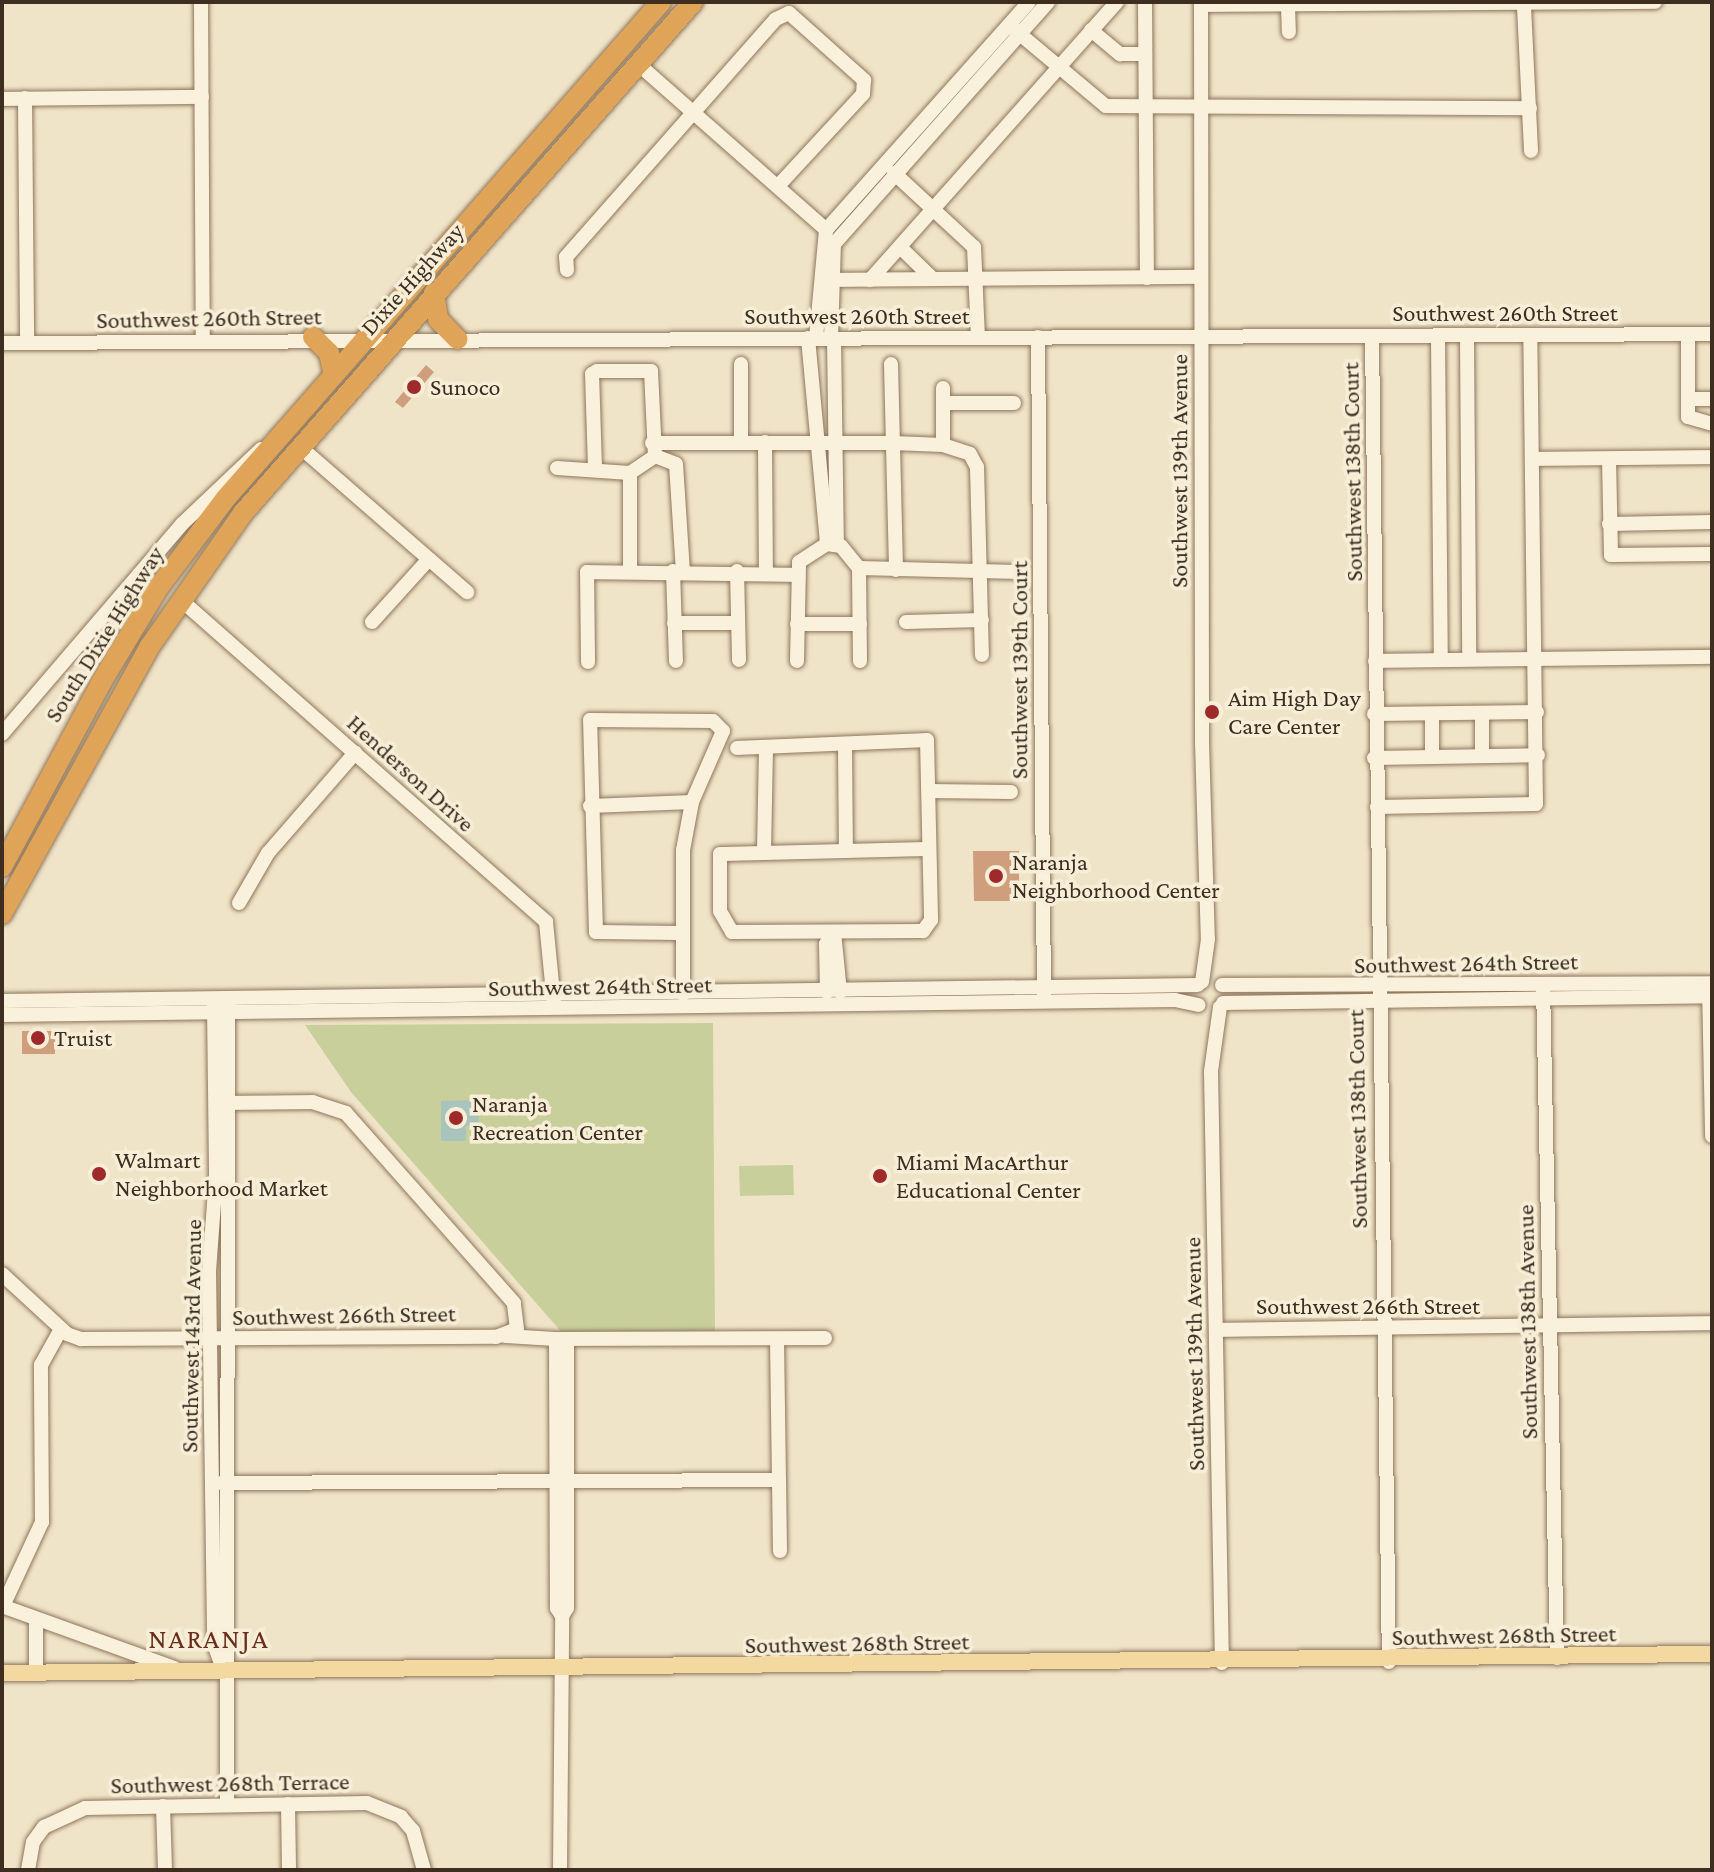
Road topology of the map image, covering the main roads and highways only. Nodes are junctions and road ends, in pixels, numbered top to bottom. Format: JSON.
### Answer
{"nodes":[{"id":1,"x":661,"y":2,"type":"edge"},
{"id":2,"x":693,"y":2,"type":"edge"},
{"id":3,"x":434,"y":293,"type":"junction"},
{"id":4,"x":313,"y":337,"type":"road end"},
{"id":5,"x":457,"y":339,"type":"road end"},
{"id":6,"x":333,"y":372,"type":"junction"},
{"id":7,"x":271,"y":442,"type":"joint"},
{"id":8,"x":159,"y":587,"type":"junction"},
{"id":9,"x":181,"y":600,"type":"junction"},
{"id":10,"x":2,"y":867,"type":"edge"},
{"id":11,"x":2,"y":914,"type":"edge"},
{"id":12,"x":1712,"y":1654,"type":"edge"},
{"id":13,"x":2,"y":1673,"type":"edge"}],
"edges":[{"from":1,"to":6,"type":"highway","name":"Dixie Highway"},
{"from":2,"to":3,"type":"highway","name":"Dixie Highway"},
{"from":3,"to":5,"type":"highway"},
{"from":3,"to":9,"type":"highway","name":"Dixie Highway"},
{"from":4,"to":6,"type":"highway"},
{"from":6,"to":7,"type":"highway","name":"Dixie Highway"},
{"from":7,"to":8,"type":"highway","name":"South Dixie Highway"},
{"from":8,"to":9,"type":"highway"},
{"from":8,"to":10,"type":"highway","name":"South Dixie Highway"},
{"from":9,"to":11,"type":"highway","name":"South Dixie Highway"},
{"from":12,"to":13,"type":"main road","name":"Southwest 268th Street"}]}
